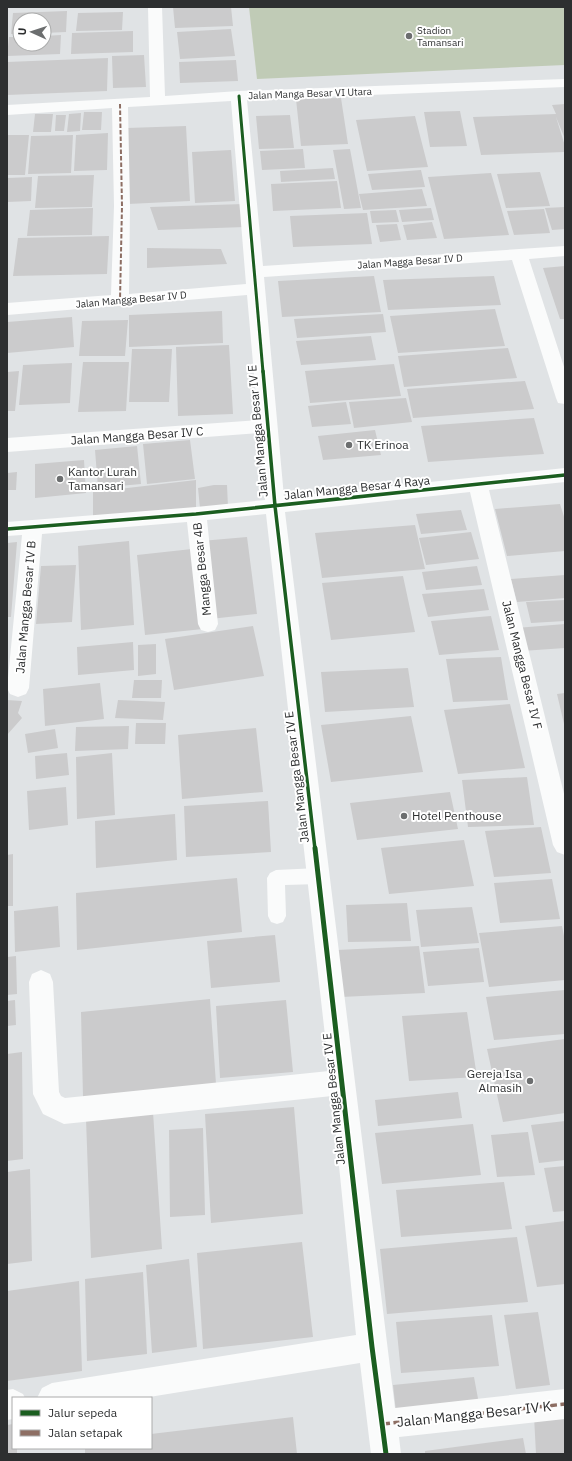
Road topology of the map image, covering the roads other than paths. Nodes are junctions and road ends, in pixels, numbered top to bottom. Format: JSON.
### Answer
{"nodes":[{"id":1,"x":155,"y":7,"type":"edge"},
{"id":2,"x":565,"y":83,"type":"edge"},
{"id":3,"x":239,"y":96,"type":"junction"},
{"id":4,"x":158,"y":102,"type":"junction"},
{"id":5,"x":120,"y":104,"type":"junction"},
{"id":6,"x":7,"y":110,"type":"edge"},
{"id":7,"x":565,"y":251,"type":"edge"},
{"id":8,"x":519,"y":254,"type":"junction"},
{"id":9,"x":255,"y":280,"type":"junction"},
{"id":10,"x":120,"y":300,"type":"junction"},
{"id":11,"x":7,"y":309,"type":"edge"},
{"id":12,"x":565,"y":398,"type":"edge"},
{"id":13,"x":267,"y":426,"type":"junction"},
{"id":14,"x":7,"y":445,"type":"edge"},
{"id":15,"x":565,"y":475,"type":"edge"},
{"id":16,"x":478,"y":486,"type":"junction"},
{"id":17,"x":275,"y":506,"type":"junction"},
{"id":18,"x":196,"y":514,"type":"junction"},
{"id":19,"x":33,"y":526,"type":"junction"},
{"id":20,"x":7,"y":529,"type":"edge"},
{"id":21,"x":208,"y":624,"type":"dead end"},
{"id":22,"x":18,"y":688,"type":"dead end"},
{"id":23,"x":565,"y":845,"type":"edge"},
{"id":24,"x":319,"y":876,"type":"junction"},
{"id":25,"x":277,"y":916,"type":"dead end"},
{"id":26,"x":41,"y":982,"type":"dead end"},
{"id":27,"x":343,"y":1082,"type":"junction"},
{"id":28,"x":372,"y":1347,"type":"junction"},
{"id":29,"x":58,"y":1397,"type":"edge"},
{"id":30,"x":565,"y":1404,"type":"edge"},
{"id":31,"x":382,"y":1424,"type":"junction"},
{"id":32,"x":386,"y":1454,"type":"edge"}],
"edges":[{"from":1,"to":4,"type":"street"},
{"from":2,"to":3,"type":"street","name":"Jalan Manga Besar VI Utara"},
{"from":3,"to":4,"type":"street","name":"Jalan Manga Besar VI Utara"},
{"from":3,"to":9,"type":"street","name":"Jalan Mangga Besar IV E"},
{"from":4,"to":5,"type":"street","name":"Jalan Manga Besar VI Utara"},
{"from":5,"to":6,"type":"street","name":"Jalan Manga Besar VI Utara"},
{"from":5,"to":10,"type":"street"},
{"from":7,"to":8,"type":"street","name":"Jalan Magga Besar IV D"},
{"from":8,"to":9,"type":"street","name":"Jalan Magga Besar IV D"},
{"from":8,"to":12,"type":"street"},
{"from":9,"to":10,"type":"street","name":"Jalan Mangga Besar IV D"},
{"from":9,"to":13,"type":"street","name":"Jalan Mangga Besar IV E"},
{"from":10,"to":11,"type":"street","name":"Jalan Mangga Besar IV D"},
{"from":13,"to":14,"type":"street","name":"Jalan Mangga Besar IV C"},
{"from":13,"to":17,"type":"street","name":"Jalan Mangga Besar IV E"},
{"from":15,"to":16,"type":"street","name":"Jalan Mangga Besar 4 Raya"},
{"from":16,"to":17,"type":"street","name":"Jalan Mangga Besar 4 Raya"},
{"from":16,"to":23,"type":"street","name":"Jalan Mangga Besar IV F"},
{"from":17,"to":18,"type":"street","name":"Jalan Mangga Besar 4 Raya"},
{"from":17,"to":24,"type":"street","name":"Jalan Mangga Besar IV E"},
{"from":18,"to":19,"type":"street","name":"Jalan Mangga Besar 4 Raya"},
{"from":18,"to":21,"type":"street","name":"Mangga Besar 4B"},
{"from":19,"to":20,"type":"street","name":"Jalan Mangga Besar 4 Raya"},
{"from":19,"to":22,"type":"street","name":"Jalan Mangga Besar IV B"},
{"from":24,"to":25,"type":"lane"},
{"from":24,"to":27,"type":"street","name":"Jalan Mangga Besar IV E"},
{"from":26,"to":27,"type":"street"},
{"from":27,"to":28,"type":"street","name":"Jalan Mangga Besar IV E"},
{"from":28,"to":29,"type":"street"},
{"from":28,"to":31,"type":"street","name":"Jalan Mangga Besar IV E"},
{"from":30,"to":31,"type":"street","name":"Jalan Mangga Besar IV K"},
{"from":31,"to":32,"type":"street","name":"Jalan Mangga Besar IV E"}]}
